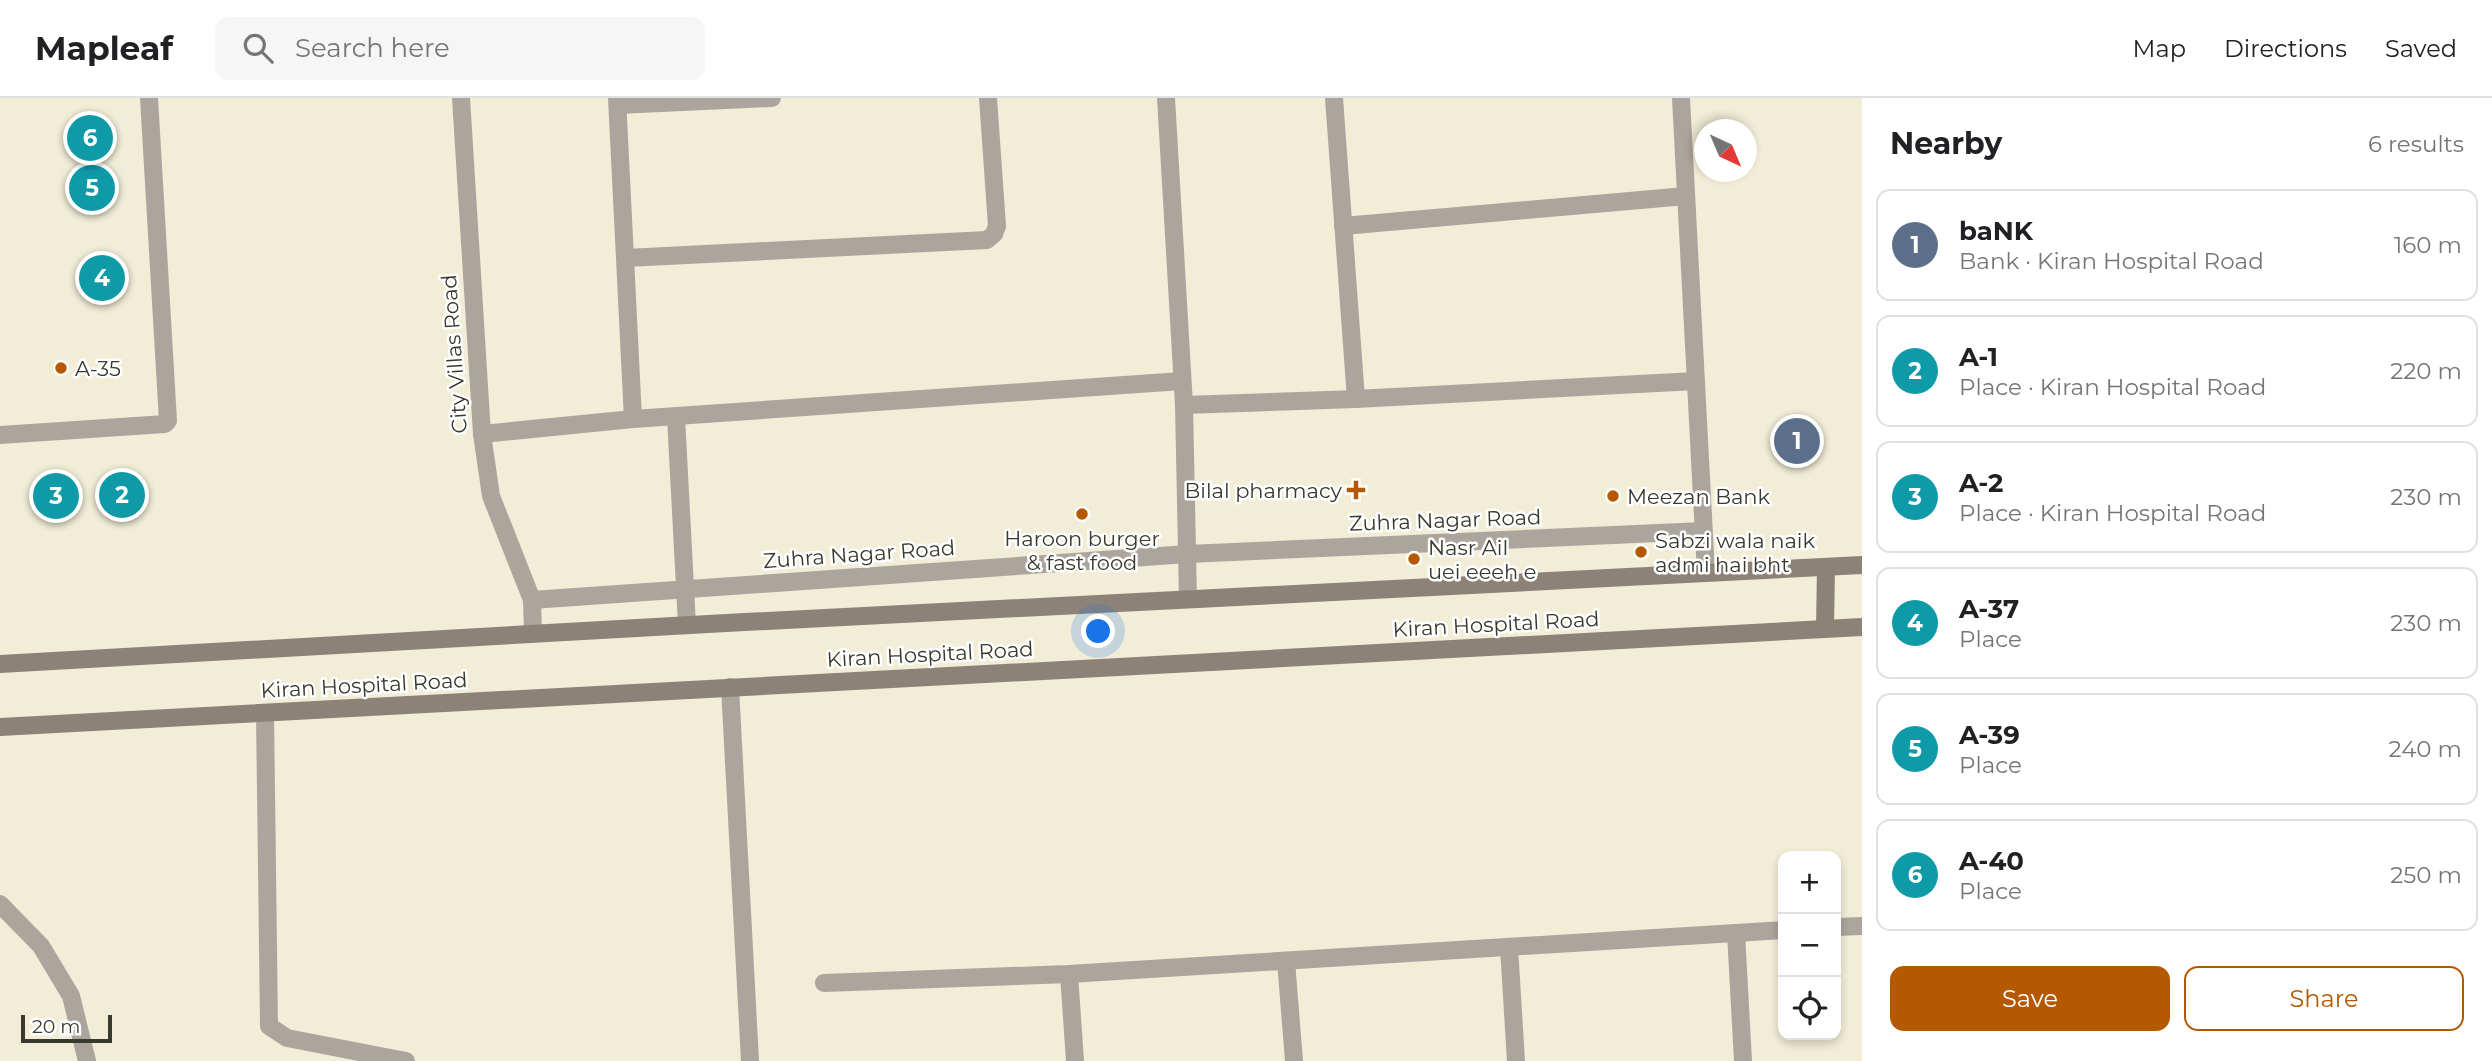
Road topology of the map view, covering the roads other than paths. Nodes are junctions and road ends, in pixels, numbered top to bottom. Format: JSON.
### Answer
{"nodes":[{"id":1,"x":149,"y":98,"type":"edge"},
{"id":2,"x":461,"y":98,"type":"edge"},
{"id":3,"x":772,"y":98,"type":"edge"},
{"id":4,"x":988,"y":98,"type":"edge"},
{"id":5,"x":1166,"y":98,"type":"edge"},
{"id":6,"x":1334,"y":98,"type":"edge"},
{"id":7,"x":1681,"y":98,"type":"edge"},
{"id":8,"x":618,"y":102,"type":"edge"},
{"id":9,"x":1686,"y":196,"type":"junction"},
{"id":10,"x":1343,"y":226,"type":"junction"},
{"id":11,"x":626,"y":258,"type":"junction"},
{"id":12,"x":1182,"y":381,"type":"junction"},
{"id":13,"x":1696,"y":381,"type":"junction"},
{"id":14,"x":1356,"y":399,"type":"junction"},
{"id":15,"x":1184,"y":405,"type":"junction"},
{"id":16,"x":676,"y":417,"type":"junction"},
{"id":17,"x":633,"y":419,"type":"junction"},
{"id":18,"x":482,"y":434,"type":"junction"},
{"id":19,"x":0,"y":435,"type":"edge"},
{"id":20,"x":1703,"y":531,"type":"junction"},
{"id":21,"x":1188,"y":554,"type":"junction"},
{"id":22,"x":1862,"y":565,"type":"edge"},
{"id":23,"x":1826,"y":567,"type":"junction"},
{"id":24,"x":1706,"y":573,"type":"junction"},
{"id":25,"x":684,"y":589,"type":"junction"},
{"id":26,"x":1188,"y":599,"type":"junction"},
{"id":27,"x":532,"y":600,"type":"junction"},
{"id":28,"x":687,"y":625,"type":"junction"},
{"id":29,"x":1862,"y":627,"type":"edge"},
{"id":30,"x":1825,"y":629,"type":"junction"},
{"id":31,"x":533,"y":634,"type":"junction"},
{"id":32,"x":0,"y":664,"type":"edge"},
{"id":33,"x":730,"y":687,"type":"junction"},
{"id":34,"x":265,"y":713,"type":"junction"},
{"id":35,"x":0,"y":727,"type":"edge"},
{"id":36,"x":0,"y":904,"type":"edge"},
{"id":37,"x":1862,"y":926,"type":"edge"},
{"id":38,"x":1841,"y":927,"type":"edge"},
{"id":39,"x":1778,"y":930,"type":"edge"},
{"id":40,"x":1736,"y":933,"type":"junction"},
{"id":41,"x":1509,"y":947,"type":"junction"},
{"id":42,"x":1286,"y":961,"type":"junction"},
{"id":43,"x":1069,"y":974,"type":"junction"},
{"id":44,"x":824,"y":983,"type":"dead end"},
{"id":45,"x":87,"y":1061,"type":"edge"},
{"id":46,"x":406,"y":1061,"type":"edge"},
{"id":47,"x":750,"y":1061,"type":"edge"},
{"id":48,"x":1076,"y":1061,"type":"edge"},
{"id":49,"x":1294,"y":1061,"type":"edge"},
{"id":50,"x":1516,"y":1061,"type":"edge"},
{"id":51,"x":1743,"y":1061,"type":"edge"}],
"edges":[{"from":1,"to":19,"type":"street"},
{"from":2,"to":18,"type":"street","name":"City Villas Road"},
{"from":3,"to":8,"type":"street"},
{"from":4,"to":11,"type":"street"},
{"from":5,"to":12,"type":"street"},
{"from":6,"to":10,"type":"street"},
{"from":7,"to":9,"type":"street"},
{"from":8,"to":11,"type":"street"},
{"from":9,"to":10,"type":"street"},
{"from":9,"to":13,"type":"street"},
{"from":10,"to":14,"type":"street"},
{"from":11,"to":17,"type":"street"},
{"from":12,"to":15,"type":"street"},
{"from":12,"to":16,"type":"street"},
{"from":13,"to":14,"type":"street"},
{"from":13,"to":20,"type":"street"},
{"from":14,"to":15,"type":"street"},
{"from":15,"to":21,"type":"street"},
{"from":16,"to":17,"type":"street"},
{"from":16,"to":25,"type":"street"},
{"from":17,"to":18,"type":"street"},
{"from":18,"to":27,"type":"street","name":"City Villas Road"},
{"from":20,"to":21,"type":"street","name":"Zuhra Nagar Road"},
{"from":20,"to":24,"type":"street"},
{"from":21,"to":25,"type":"street","name":"Zuhra Nagar Road"},
{"from":21,"to":26,"type":"street"},
{"from":22,"to":23,"type":"main road","name":"Kiran Hospital Road"},
{"from":23,"to":24,"type":"main road","name":"Kiran Hospital Road"},
{"from":23,"to":30,"type":"main road"},
{"from":24,"to":26,"type":"main road","name":"Kiran Hospital Road"},
{"from":25,"to":27,"type":"street","name":"Zuhra Nagar Road"},
{"from":25,"to":28,"type":"street"},
{"from":26,"to":28,"type":"main road","name":"Kiran Hospital Road"},
{"from":27,"to":31,"type":"street","name":"City Villas Road"},
{"from":28,"to":31,"type":"main road","name":"Kiran Hospital Road"},
{"from":29,"to":30,"type":"main road","name":"Kiran Hospital Road"},
{"from":30,"to":33,"type":"main road","name":"Kiran Hospital Road"},
{"from":31,"to":32,"type":"main road","name":"Kiran Hospital Road"},
{"from":33,"to":34,"type":"main road","name":"Kiran Hospital Road"},
{"from":33,"to":47,"type":"street"},
{"from":34,"to":35,"type":"main road","name":"Kiran Hospital Road"},
{"from":34,"to":46,"type":"street"},
{"from":36,"to":45,"type":"street"},
{"from":37,"to":38,"type":"street"},
{"from":39,"to":40,"type":"street"},
{"from":40,"to":41,"type":"street"},
{"from":40,"to":51,"type":"street"},
{"from":41,"to":42,"type":"street"},
{"from":41,"to":50,"type":"street"},
{"from":42,"to":43,"type":"street"},
{"from":42,"to":49,"type":"street"},
{"from":43,"to":44,"type":"street"},
{"from":43,"to":48,"type":"street"}]}
